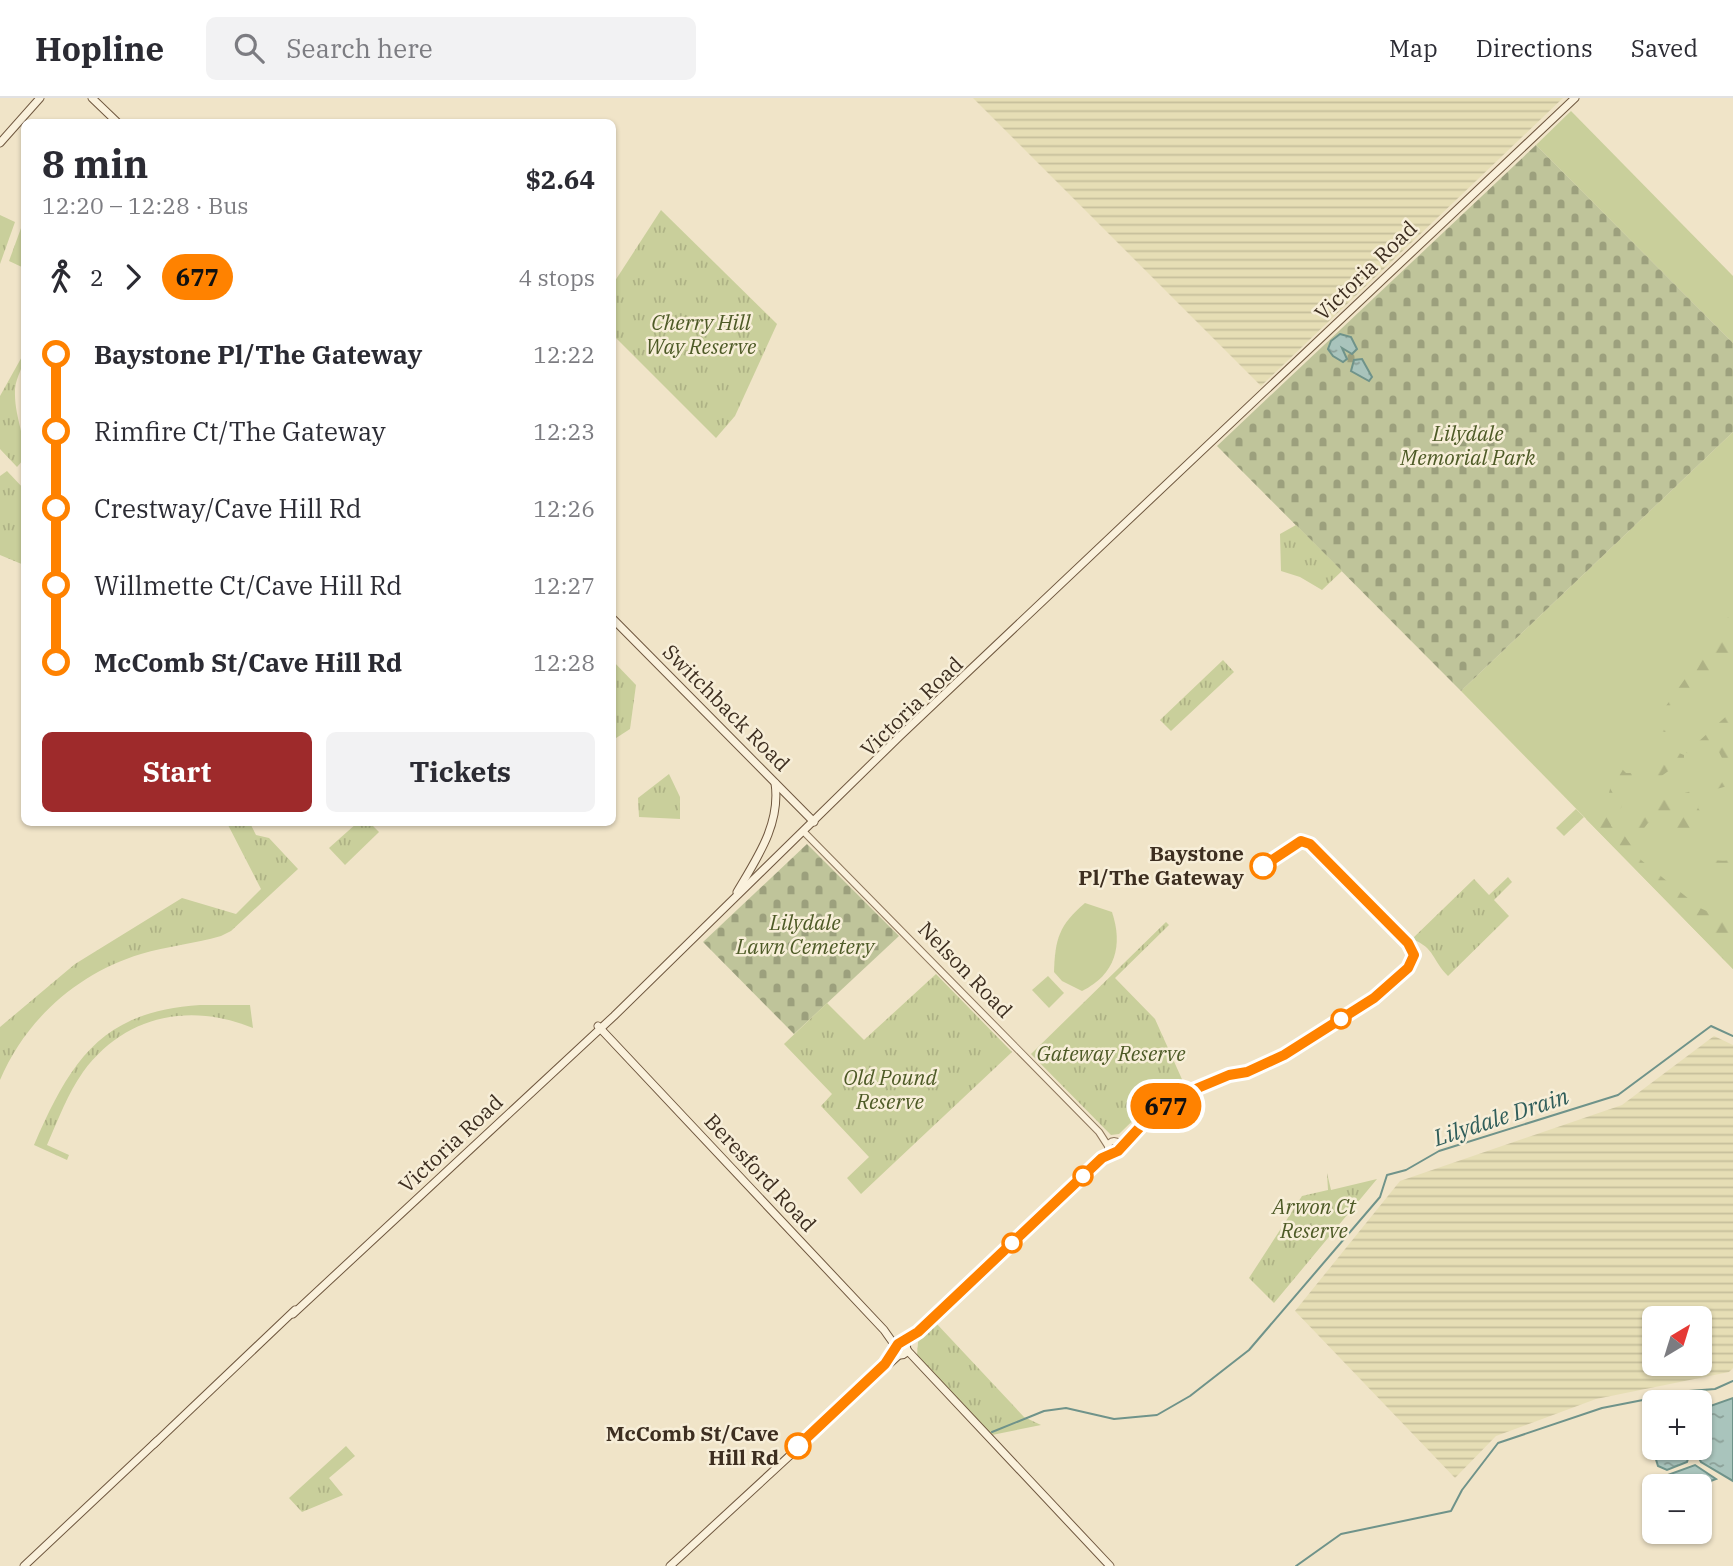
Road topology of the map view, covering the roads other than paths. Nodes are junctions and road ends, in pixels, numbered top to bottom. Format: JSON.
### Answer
{"nodes":[{"id":1,"x":35,"y":98,"type":"edge"},
{"id":2,"x":40,"y":98,"type":"edge"},
{"id":3,"x":1575,"y":98,"type":"edge"},
{"id":4,"x":94,"y":99,"type":"edge"},
{"id":5,"x":21,"y":119,"type":"edge"},
{"id":6,"x":21,"y":119,"type":"edge"},
{"id":7,"x":114,"y":119,"type":"edge"},
{"id":8,"x":0,"y":137,"type":"edge"},
{"id":9,"x":0,"y":143,"type":"edge"},
{"id":10,"x":616,"y":622,"type":"edge"},
{"id":11,"x":775,"y":783,"type":"junction"},
{"id":12,"x":814,"y":822,"type":"junction"},
{"id":13,"x":804,"y":832,"type":"junction"},
{"id":14,"x":733,"y":899,"type":"junction"},
{"id":15,"x":598,"y":1028,"type":"junction"},
{"id":16,"x":901,"y":1349,"type":"junction"},
{"id":17,"x":24,"y":1566,"type":"edge"},
{"id":18,"x":670,"y":1566,"type":"edge"},
{"id":19,"x":1104,"y":1566,"type":"edge"},
{"id":20,"x":1110,"y":1566,"type":"edge"}],
"edges":[{"from":1,"to":8,"type":"main road"},
{"from":2,"to":5,"type":"main road"},
{"from":3,"to":12,"type":"main road","name":"Victoria Road"},
{"from":4,"to":7,"type":"main road"},
{"from":6,"to":9,"type":"main road"},
{"from":10,"to":11,"type":"main road","name":"Switchback Road"},
{"from":11,"to":12,"type":"main road","name":"Switchback Road"},
{"from":11,"to":14,"type":"main road"},
{"from":12,"to":13,"type":"main road","name":"Victoria Road"},
{"from":13,"to":14,"type":"main road","name":"Victoria Road"},
{"from":13,"to":16,"type":"street","name":"Nelson Road"},
{"from":14,"to":15,"type":"main road","name":"Victoria Road"},
{"from":15,"to":16,"type":"main road","name":"Beresford Road"},
{"from":15,"to":17,"type":"main road","name":"Victoria Road"},
{"from":16,"to":18,"type":"main road"},
{"from":16,"to":19,"type":"main road","name":"Beresford Road"},
{"from":16,"to":20,"type":"main road","name":"Beresford Road"}]}
